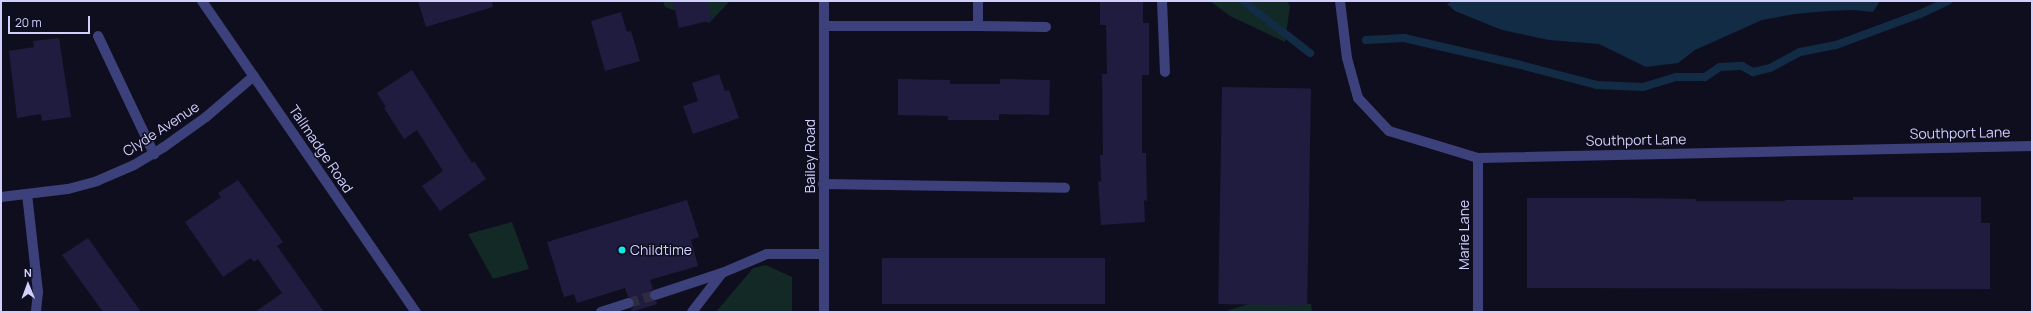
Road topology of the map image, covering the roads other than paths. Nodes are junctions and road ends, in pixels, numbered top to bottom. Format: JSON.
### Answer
{"nodes":[{"id":1,"x":202,"y":1,"type":"edge"},
{"id":2,"x":824,"y":1,"type":"edge"},
{"id":3,"x":978,"y":1,"type":"edge"},
{"id":4,"x":1162,"y":1,"type":"edge"},
{"id":5,"x":1340,"y":1,"type":"edge"},
{"id":6,"x":824,"y":26,"type":"junction"},
{"id":7,"x":978,"y":26,"type":"junction"},
{"id":8,"x":1046,"y":27,"type":"dead end"},
{"id":9,"x":98,"y":36,"type":"dead end"},
{"id":10,"x":1165,"y":72,"type":"dead end"},
{"id":11,"x":254,"y":76,"type":"junction"},
{"id":12,"x":2032,"y":146,"type":"edge"},
{"id":13,"x":154,"y":154,"type":"junction"},
{"id":14,"x":1478,"y":158,"type":"junction"},
{"id":15,"x":824,"y":184,"type":"junction"},
{"id":16,"x":1065,"y":188,"type":"dead end"},
{"id":17,"x":27,"y":194,"type":"junction"},
{"id":18,"x":1,"y":197,"type":"edge"},
{"id":19,"x":824,"y":254,"type":"junction"},
{"id":20,"x":722,"y":273,"type":"junction"},
{"id":21,"x":655,"y":295,"type":"tunnel mouth"},
{"id":22,"x":629,"y":303,"type":"tunnel mouth"},
{"id":23,"x":36,"y":312,"type":"edge"},
{"id":24,"x":416,"y":312,"type":"edge"},
{"id":25,"x":602,"y":312,"type":"edge"},
{"id":26,"x":692,"y":312,"type":"edge"},
{"id":27,"x":824,"y":312,"type":"edge"},
{"id":28,"x":1478,"y":312,"type":"edge"}],
"edges":[{"from":1,"to":11,"type":"street","name":"Tallmadge Road"},
{"from":2,"to":6,"type":"street","name":"Bailey Road"},
{"from":3,"to":7,"type":"street"},
{"from":4,"to":10,"type":"street"},
{"from":5,"to":14,"type":"street","name":"Southport Lane"},
{"from":6,"to":7,"type":"street"},
{"from":6,"to":15,"type":"street","name":"Bailey Road"},
{"from":7,"to":8,"type":"street"},
{"from":9,"to":13,"type":"street"},
{"from":11,"to":13,"type":"street","name":"Clyde Avenue"},
{"from":11,"to":24,"type":"street","name":"Tallmadge Road"},
{"from":12,"to":14,"type":"street","name":"Southport Lane"},
{"from":13,"to":17,"type":"street","name":"Clyde Avenue"},
{"from":14,"to":28,"type":"street","name":"Marie Lane"},
{"from":15,"to":16,"type":"street"},
{"from":15,"to":19,"type":"street","name":"Bailey Road"},
{"from":17,"to":18,"type":"street","name":"Clyde Avenue"},
{"from":17,"to":23,"type":"street"},
{"from":19,"to":20,"type":"street"},
{"from":19,"to":27,"type":"street","name":"Bailey Road"},
{"from":20,"to":21,"type":"street"},
{"from":20,"to":26,"type":"street"},
{"from":22,"to":25,"type":"street"}]}
